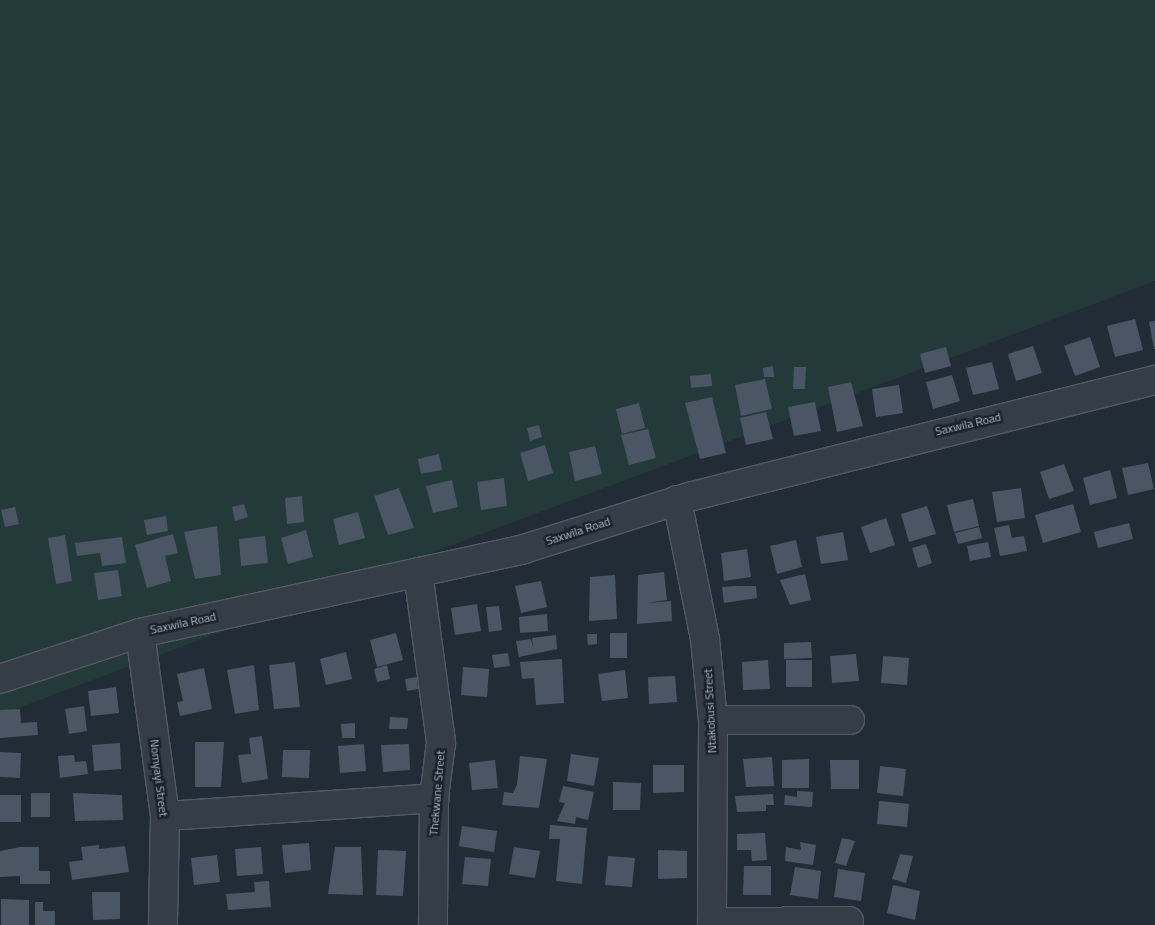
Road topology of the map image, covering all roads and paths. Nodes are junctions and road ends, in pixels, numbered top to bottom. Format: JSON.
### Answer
{"nodes":[{"id":1,"x":1155,"y":380,"type":"edge"},
{"id":2,"x":677,"y":500,"type":"junction"},
{"id":3,"x":418,"y":572,"type":"junction"},
{"id":4,"x":140,"y":633,"type":"junction"},
{"id":5,"x":0,"y":679,"type":"edge"},
{"id":6,"x":713,"y":720,"type":"junction"},
{"id":7,"x":850,"y":720,"type":"dead end"},
{"id":8,"x":434,"y":798,"type":"junction"},
{"id":9,"x":165,"y":816,"type":"junction"},
{"id":10,"x":849,"y":921,"type":"dead end"},
{"id":11,"x":712,"y":924,"type":"edge"},
{"id":12,"x":163,"y":925,"type":"edge"},
{"id":13,"x":433,"y":925,"type":"edge"}],
"edges":[{"from":1,"to":2,"type":"street","name":"Saxwila Road"},
{"from":2,"to":3,"type":"street","name":"Saxwila Road"},
{"from":2,"to":6,"type":"street","name":"Ntakobusi Street"},
{"from":3,"to":4,"type":"street","name":"Saxwila Road"},
{"from":3,"to":8,"type":"street","name":"Thekwane Street"},
{"from":4,"to":5,"type":"street","name":"Saxwila Road"},
{"from":4,"to":9,"type":"street","name":"Nomyayi Street"},
{"from":6,"to":7,"type":"street"},
{"from":6,"to":11,"type":"street","name":"Ntakobusi Street"},
{"from":8,"to":9,"type":"street"},
{"from":8,"to":13,"type":"street","name":"Thekwane Street"},
{"from":9,"to":12,"type":"street","name":"Nomyayi Street"},
{"from":10,"to":11,"type":"street"}]}
